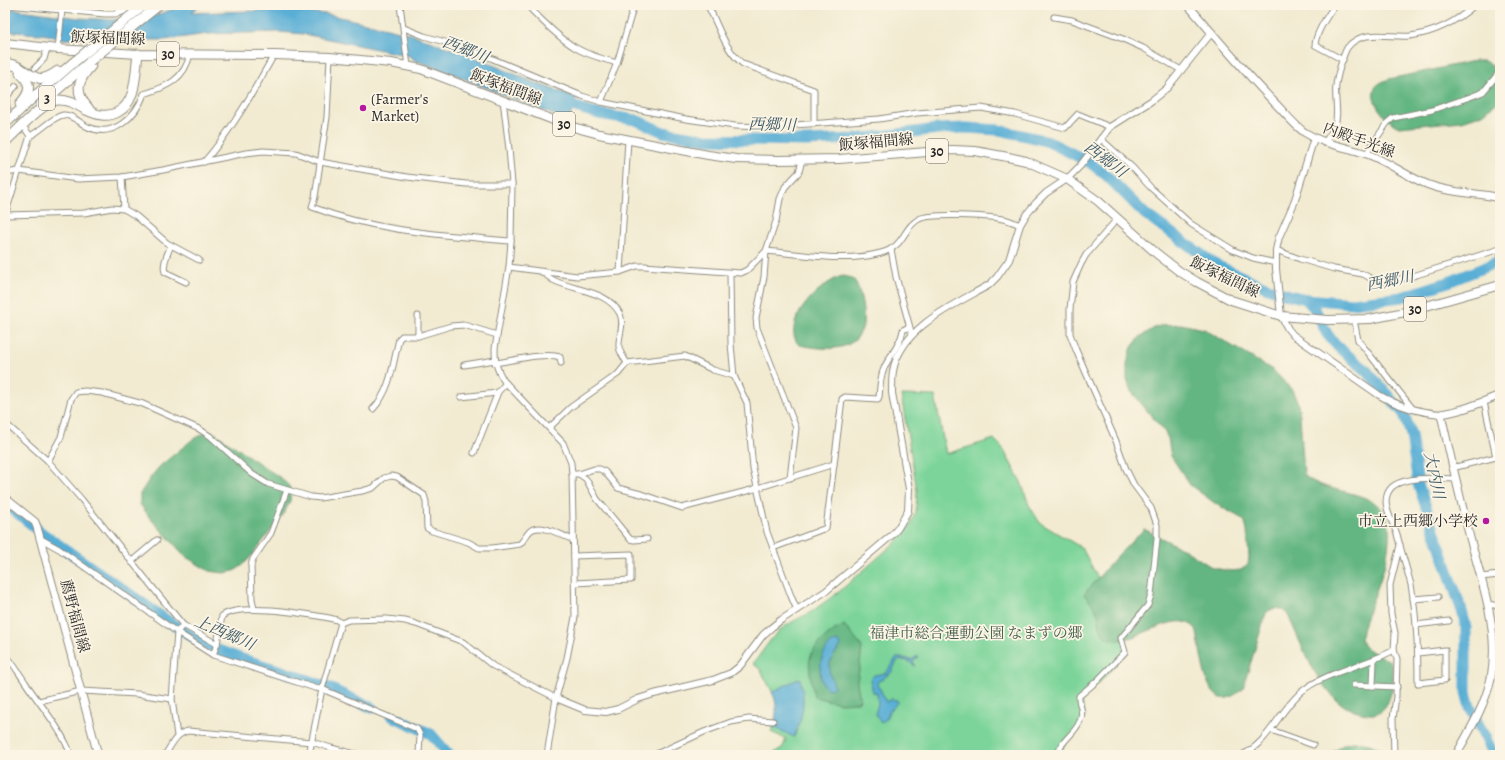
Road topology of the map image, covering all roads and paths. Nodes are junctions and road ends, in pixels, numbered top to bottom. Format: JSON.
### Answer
{"nodes":[{"id":1,"x":8,"y":5,"type":"edge"},
{"id":2,"x":126,"y":5,"type":"edge"},
{"id":3,"x":400,"y":5,"type":"edge"},
{"id":4,"x":527,"y":5,"type":"edge"},
{"id":5,"x":634,"y":5,"type":"edge"},
{"id":6,"x":705,"y":5,"type":"edge"},
{"id":7,"x":1188,"y":5,"type":"edge"},
{"id":8,"x":1335,"y":5,"type":"edge"},
{"id":9,"x":1475,"y":5,"type":"edge"},
{"id":10,"x":139,"y":6,"type":"edge"},
{"id":11,"x":161,"y":6,"type":"edge"},
{"id":12,"x":62,"y":10,"type":"junction"},
{"id":13,"x":115,"y":14,"type":"junction"},
{"id":14,"x":1054,"y":17,"type":"dead end"},
{"id":15,"x":404,"y":29,"type":"junction"},
{"id":16,"x":1212,"y":32,"type":"junction"},
{"id":17,"x":5,"y":43,"type":"edge"},
{"id":18,"x":47,"y":48,"type":"junction"},
{"id":19,"x":58,"y":50,"type":"junction"},
{"id":20,"x":138,"y":54,"type":"junction"},
{"id":21,"x":190,"y":54,"type":"junction"},
{"id":22,"x":274,"y":55,"type":"junction"},
{"id":23,"x":330,"y":57,"type":"junction"},
{"id":24,"x":1343,"y":60,"type":"junction"},
{"id":25,"x":74,"y":62,"type":"junction"},
{"id":26,"x":92,"y":62,"type":"junction"},
{"id":27,"x":407,"y":62,"type":"junction"},
{"id":28,"x":6,"y":63,"type":"edge"},
{"id":29,"x":617,"y":63,"type":"junction"},
{"id":30,"x":35,"y":68,"type":"dead end"},
{"id":31,"x":1181,"y":70,"type":"junction"},
{"id":32,"x":1500,"y":74,"type":"edge"},
{"id":33,"x":16,"y":86,"type":"dead end"},
{"id":34,"x":503,"y":100,"type":"junction"},
{"id":35,"x":601,"y":102,"type":"junction"},
{"id":36,"x":7,"y":107,"type":"dead end"},
{"id":37,"x":93,"y":113,"type":"junction"},
{"id":38,"x":5,"y":118,"type":"edge"},
{"id":39,"x":5,"y":124,"type":"edge"},
{"id":40,"x":814,"y":124,"type":"junction"},
{"id":41,"x":1110,"y":128,"type":"junction"},
{"id":42,"x":26,"y":130,"type":"tunnel mouth"},
{"id":43,"x":30,"y":136,"type":"junction"},
{"id":44,"x":5,"y":138,"type":"edge"},
{"id":45,"x":1314,"y":138,"type":"junction"},
{"id":46,"x":628,"y":140,"type":"junction"},
{"id":47,"x":5,"y":142,"type":"edge"},
{"id":48,"x":1099,"y":142,"type":"junction"},
{"id":49,"x":1324,"y":143,"type":"junction"},
{"id":50,"x":1366,"y":154,"type":"junction"},
{"id":51,"x":802,"y":160,"type":"junction"},
{"id":52,"x":204,"y":162,"type":"junction"},
{"id":53,"x":320,"y":162,"type":"junction"},
{"id":54,"x":19,"y":171,"type":"junction"},
{"id":55,"x":5,"y":173,"type":"edge"},
{"id":56,"x":122,"y":177,"type":"junction"},
{"id":57,"x":1067,"y":179,"type":"junction"},
{"id":58,"x":512,"y":184,"type":"junction"},
{"id":59,"x":1500,"y":198,"type":"edge"},
{"id":60,"x":124,"y":209,"type":"junction"},
{"id":61,"x":1118,"y":218,"type":"junction"},
{"id":62,"x":1020,"y":225,"type":"junction"},
{"id":63,"x":511,"y":241,"type":"junction"},
{"id":64,"x":171,"y":245,"type":"junction"},
{"id":65,"x":891,"y":249,"type":"junction"},
{"id":66,"x":1500,"y":249,"type":"edge"},
{"id":67,"x":1276,"y":250,"type":"junction"},
{"id":68,"x":766,"y":251,"type":"junction"},
{"id":69,"x":199,"y":260,"type":"dead end"},
{"id":70,"x":1276,"y":266,"type":"junction"},
{"id":71,"x":508,"y":267,"type":"junction"},
{"id":72,"x":542,"y":272,"type":"junction"},
{"id":73,"x":620,"y":272,"type":"junction"},
{"id":74,"x":730,"y":273,"type":"junction"},
{"id":75,"x":186,"y":282,"type":"dead end"},
{"id":76,"x":1500,"y":285,"type":"edge"},
{"id":77,"x":418,"y":316,"type":"dead end"},
{"id":78,"x":1281,"y":316,"type":"junction"},
{"id":79,"x":1354,"y":320,"type":"junction"},
{"id":80,"x":909,"y":327,"type":"junction"},
{"id":81,"x":912,"y":334,"type":"junction"},
{"id":82,"x":497,"y":335,"type":"junction"},
{"id":83,"x":418,"y":336,"type":"junction"},
{"id":84,"x":495,"y":362,"type":"junction"},
{"id":85,"x":561,"y":363,"type":"dead end"},
{"id":86,"x":627,"y":363,"type":"junction"},
{"id":87,"x":464,"y":365,"type":"dead end"},
{"id":88,"x":734,"y":376,"type":"junction"},
{"id":89,"x":506,"y":383,"type":"junction"},
{"id":90,"x":497,"y":394,"type":"junction"},
{"id":91,"x":1500,"y":395,"type":"edge"},
{"id":92,"x":461,"y":398,"type":"dead end"},
{"id":93,"x":1484,"y":402,"type":"junction"},
{"id":94,"x":373,"y":408,"type":"dead end"},
{"id":95,"x":1413,"y":410,"type":"junction"},
{"id":96,"x":1441,"y":414,"type":"junction"},
{"id":97,"x":5,"y":423,"type":"edge"},
{"id":98,"x":549,"y":428,"type":"junction"},
{"id":99,"x":474,"y":453,"type":"dead end"},
{"id":100,"x":48,"y":461,"type":"junction"},
{"id":101,"x":834,"y":464,"type":"junction"},
{"id":102,"x":1452,"y":468,"type":"junction"},
{"id":103,"x":572,"y":474,"type":"junction"},
{"id":104,"x":579,"y":474,"type":"junction"},
{"id":105,"x":790,"y":478,"type":"junction"},
{"id":106,"x":1455,"y":479,"type":"junction"},
{"id":107,"x":756,"y":488,"type":"junction"},
{"id":108,"x":287,"y":490,"type":"junction"},
{"id":109,"x":5,"y":498,"type":"edge"},
{"id":110,"x":40,"y":536,"type":"junction"},
{"id":111,"x":647,"y":539,"type":"dead end"},
{"id":112,"x":157,"y":540,"type":"dead end"},
{"id":113,"x":573,"y":540,"type":"junction"},
{"id":114,"x":1400,"y":546,"type":"junction"},
{"id":115,"x":773,"y":548,"type":"junction"},
{"id":116,"x":574,"y":556,"type":"junction"},
{"id":117,"x":131,"y":562,"type":"junction"},
{"id":118,"x":1500,"y":575,"type":"edge"},
{"id":119,"x":1480,"y":577,"type":"junction"},
{"id":120,"x":575,"y":583,"type":"junction"},
{"id":121,"x":1438,"y":597,"type":"dead end"},
{"id":122,"x":1413,"y":599,"type":"junction"},
{"id":123,"x":1487,"y":604,"type":"junction"},
{"id":124,"x":1500,"y":606,"type":"edge"},
{"id":125,"x":254,"y":609,"type":"junction"},
{"id":126,"x":797,"y":610,"type":"junction"},
{"id":127,"x":1449,"y":621,"type":"dead end"},
{"id":128,"x":341,"y":623,"type":"junction"},
{"id":129,"x":1416,"y":625,"type":"junction"},
{"id":130,"x":180,"y":629,"type":"junction"},
{"id":131,"x":215,"y":649,"type":"junction"},
{"id":132,"x":1394,"y":650,"type":"junction"},
{"id":133,"x":1418,"y":653,"type":"junction"},
{"id":134,"x":5,"y":654,"type":"edge"},
{"id":135,"x":1374,"y":660,"type":"junction"},
{"id":136,"x":1493,"y":664,"type":"junction"},
{"id":137,"x":1500,"y":667,"type":"edge"},
{"id":138,"x":1354,"y":685,"type":"dead end"},
{"id":139,"x":1373,"y":686,"type":"junction"},
{"id":140,"x":1396,"y":687,"type":"junction"},
{"id":141,"x":322,"y":690,"type":"junction"},
{"id":142,"x":81,"y":691,"type":"junction"},
{"id":143,"x":556,"y":698,"type":"junction"},
{"id":144,"x":172,"y":699,"type":"junction"},
{"id":145,"x":39,"y":701,"type":"junction"},
{"id":146,"x":773,"y":721,"type":"dead end"},
{"id":147,"x":1271,"y":730,"type":"junction"},
{"id":148,"x":177,"y":736,"type":"junction"},
{"id":149,"x":312,"y":742,"type":"junction"},
{"id":150,"x":1313,"y":745,"type":"dead end"},
{"id":151,"x":71,"y":755,"type":"edge"},
{"id":152,"x":98,"y":755,"type":"edge"},
{"id":153,"x":165,"y":755,"type":"edge"},
{"id":154,"x":309,"y":755,"type":"edge"},
{"id":155,"x":359,"y":755,"type":"edge"},
{"id":156,"x":419,"y":755,"type":"edge"},
{"id":157,"x":547,"y":755,"type":"edge"},
{"id":158,"x":654,"y":755,"type":"edge"},
{"id":159,"x":1058,"y":755,"type":"edge"},
{"id":160,"x":1242,"y":755,"type":"edge"},
{"id":161,"x":1394,"y":755,"type":"edge"},
{"id":162,"x":1456,"y":755,"type":"edge"}],
"edges":[{"from":1,"to":12,"type":"street"},
{"from":2,"to":13,"type":"street"},
{"from":3,"to":15,"type":"street"},
{"from":4,"to":29,"type":"street"},
{"from":5,"to":29,"type":"street"},
{"from":6,"to":40,"type":"street"},
{"from":7,"to":16,"type":"main road","name":"内殿手光線"},
{"from":8,"to":24,"type":"street"},
{"from":9,"to":24,"type":"street"},
{"from":10,"to":11,"type":"street"},
{"from":10,"to":13,"type":"street"},
{"from":10,"to":25,"type":"highway","number":"3","bridge":true},
{"from":11,"to":26,"type":"highway","bridge":true},
{"from":12,"to":13,"type":"street"},
{"from":12,"to":19,"type":"street"},
{"from":14,"to":31,"type":"street"},
{"from":15,"to":27,"type":"street"},
{"from":15,"to":35,"type":"street"},
{"from":16,"to":31,"type":"street"},
{"from":16,"to":45,"type":"main road","name":"内殿手光線"},
{"from":17,"to":18,"type":"main road","name":"飯塚福間線","number":"30"},
{"from":18,"to":19,"type":"main road","name":"飯塚福間線","number":"30"},
{"from":18,"to":30,"type":"street"},
{"from":19,"to":20,"type":"main road","name":"飯塚福間線","number":"30"},
{"from":20,"to":21,"type":"main road","name":"飯塚福間線","number":"30"},
{"from":20,"to":37,"type":"highway"},
{"from":21,"to":22,"type":"main road","name":"飯塚福間線","number":"30"},
{"from":21,"to":43,"type":"street"},
{"from":22,"to":23,"type":"main road","name":"飯塚福間線","number":"30"},
{"from":22,"to":52,"type":"street"},
{"from":23,"to":27,"type":"main road","number":"30"},
{"from":23,"to":53,"type":"street"},
{"from":24,"to":49,"type":"street"},
{"from":25,"to":28,"type":"highway"},
{"from":25,"to":39,"type":"highway","number":"3"},
{"from":26,"to":37,"type":"highway"},
{"from":26,"to":44,"type":"highway","number":"3"},
{"from":27,"to":34,"type":"main road","name":"飯塚福間線","number":"30"},
{"from":28,"to":38,"type":"highway"},
{"from":29,"to":35,"type":"street"},
{"from":31,"to":41,"type":"street"},
{"from":32,"to":50,"type":"street"},
{"from":33,"to":36,"type":"street"},
{"from":34,"to":46,"type":"main road","name":"飯塚福間線","number":"30"},
{"from":34,"to":58,"type":"street"},
{"from":35,"to":40,"type":"street"},
{"from":37,"to":47,"type":"highway"},
{"from":40,"to":41,"type":"street"},
{"from":41,"to":48,"type":"street"},
{"from":42,"to":43,"type":"street"},
{"from":43,"to":54,"type":"street"},
{"from":45,"to":49,"type":"main road","name":"内殿手光線"},
{"from":45,"to":67,"type":"street"},
{"from":46,"to":51,"type":"main road","name":"飯塚福間線","number":"30"},
{"from":46,"to":73,"type":"street"},
{"from":48,"to":57,"type":"street"},
{"from":48,"to":70,"type":"street"},
{"from":49,"to":50,"type":"main road","name":"内殿手光線"},
{"from":50,"to":59,"type":"main road","name":"内殿手光線"},
{"from":51,"to":57,"type":"main road","name":"飯塚福間線","number":"30"},
{"from":51,"to":68,"type":"street"},
{"from":52,"to":53,"type":"street"},
{"from":52,"to":56,"type":"street"},
{"from":53,"to":58,"type":"street"},
{"from":53,"to":63,"type":"street"},
{"from":54,"to":55,"type":"street"},
{"from":54,"to":56,"type":"street"},
{"from":54,"to":60,"type":"street"},
{"from":56,"to":60,"type":"street"},
{"from":57,"to":61,"type":"main road","name":"飯塚福間線","number":"30"},
{"from":57,"to":62,"type":"street"},
{"from":58,"to":63,"type":"street"},
{"from":60,"to":64,"type":"street"},
{"from":61,"to":78,"type":"main road","name":"飯塚福間線","number":"30"},
{"from":61,"to":159,"type":"street"},
{"from":62,"to":65,"type":"street"},
{"from":62,"to":81,"type":"street"},
{"from":63,"to":71,"type":"street"},
{"from":64,"to":69,"type":"street"},
{"from":64,"to":75,"type":"street"},
{"from":65,"to":68,"type":"street"},
{"from":65,"to":80,"type":"street"},
{"from":66,"to":67,"type":"street"},
{"from":67,"to":70,"type":"street"},
{"from":68,"to":74,"type":"street"},
{"from":68,"to":105,"type":"street"},
{"from":70,"to":78,"type":"street"},
{"from":71,"to":72,"type":"street"},
{"from":71,"to":82,"type":"street"},
{"from":72,"to":73,"type":"street"},
{"from":72,"to":86,"type":"street"},
{"from":73,"to":74,"type":"street"},
{"from":74,"to":88,"type":"street"},
{"from":76,"to":79,"type":"main road","name":"飯塚福間線","number":"30"},
{"from":77,"to":83,"type":"street"},
{"from":78,"to":79,"type":"main road","name":"飯塚福間線","number":"30"},
{"from":78,"to":95,"type":"street"},
{"from":79,"to":95,"type":"street"},
{"from":80,"to":81,"type":"street"},
{"from":80,"to":101,"type":"street"},
{"from":81,"to":126,"type":"street"},
{"from":82,"to":83,"type":"street"},
{"from":82,"to":84,"type":"street"},
{"from":83,"to":94,"type":"street"},
{"from":84,"to":85,"type":"street"},
{"from":84,"to":87,"type":"street"},
{"from":84,"to":89,"type":"street"},
{"from":86,"to":88,"type":"street"},
{"from":86,"to":98,"type":"street"},
{"from":88,"to":107,"type":"street"},
{"from":89,"to":90,"type":"street"},
{"from":89,"to":98,"type":"street"},
{"from":90,"to":92,"type":"street"},
{"from":90,"to":99,"type":"street"},
{"from":91,"to":93,"type":"main road"},
{"from":93,"to":96,"type":"main road"},
{"from":93,"to":102,"type":"street"},
{"from":95,"to":96,"type":"street"},
{"from":96,"to":102,"type":"main road"},
{"from":97,"to":100,"type":"street"},
{"from":98,"to":103,"type":"street"},
{"from":100,"to":108,"type":"street"},
{"from":100,"to":117,"type":"street"},
{"from":101,"to":105,"type":"street"},
{"from":101,"to":115,"type":"street"},
{"from":102,"to":106,"type":"main road"},
{"from":103,"to":104,"type":"street"},
{"from":103,"to":113,"type":"street"},
{"from":104,"to":107,"type":"street"},
{"from":104,"to":111,"type":"street"},
{"from":105,"to":107,"type":"street"},
{"from":106,"to":114,"type":"street"},
{"from":106,"to":119,"type":"main road"},
{"from":107,"to":115,"type":"street"},
{"from":108,"to":113,"type":"street"},
{"from":108,"to":125,"type":"street"},
{"from":109,"to":110,"type":"main road","name":"薦野福間線"},
{"from":110,"to":130,"type":"street"},
{"from":110,"to":142,"type":"main road","name":"薦野福間線"},
{"from":112,"to":117,"type":"street"},
{"from":113,"to":116,"type":"street"},
{"from":114,"to":122,"type":"street"},
{"from":114,"to":132,"type":"street"},
{"from":115,"to":126,"type":"street"},
{"from":116,"to":120,"type":"street"},
{"from":116,"to":120,"type":"street"},
{"from":117,"to":130,"type":"street"},
{"from":118,"to":119,"type":"street"},
{"from":119,"to":123,"type":"main road"},
{"from":120,"to":143,"type":"street"},
{"from":121,"to":122,"type":"street"},
{"from":122,"to":129,"type":"street"},
{"from":123,"to":124,"type":"street"},
{"from":123,"to":136,"type":"main road"},
{"from":125,"to":128,"type":"street"},
{"from":125,"to":131,"type":"street"},
{"from":126,"to":143,"type":"street"},
{"from":127,"to":129,"type":"street"},
{"from":128,"to":141,"type":"street"},
{"from":128,"to":143,"type":"street"},
{"from":129,"to":133,"type":"street"},
{"from":130,"to":131,"type":"street"},
{"from":130,"to":131,"type":"street"},
{"from":130,"to":144,"type":"street"},
{"from":131,"to":141,"type":"street"},
{"from":132,"to":135,"type":"street"},
{"from":132,"to":140,"type":"street"},
{"from":133,"to":133,"type":"street"},
{"from":134,"to":145,"type":"street"},
{"from":135,"to":139,"type":"street"},
{"from":135,"to":147,"type":"street"},
{"from":136,"to":137,"type":"street"},
{"from":136,"to":162,"type":"main road"},
{"from":138,"to":139,"type":"street"},
{"from":139,"to":140,"type":"street"},
{"from":140,"to":161,"type":"street"},
{"from":141,"to":149,"type":"street"},
{"from":141,"to":156,"type":"street"},
{"from":142,"to":144,"type":"street"},
{"from":142,"to":145,"type":"street"},
{"from":142,"to":152,"type":"main road","name":"薦野福間線"},
{"from":143,"to":157,"type":"street"},
{"from":144,"to":148,"type":"street"},
{"from":145,"to":151,"type":"street"},
{"from":146,"to":158,"type":"street"},
{"from":147,"to":150,"type":"street"},
{"from":147,"to":160,"type":"street"},
{"from":148,"to":149,"type":"street"},
{"from":148,"to":153,"type":"street"},
{"from":149,"to":154,"type":"street"},
{"from":149,"to":155,"type":"street"}]}
